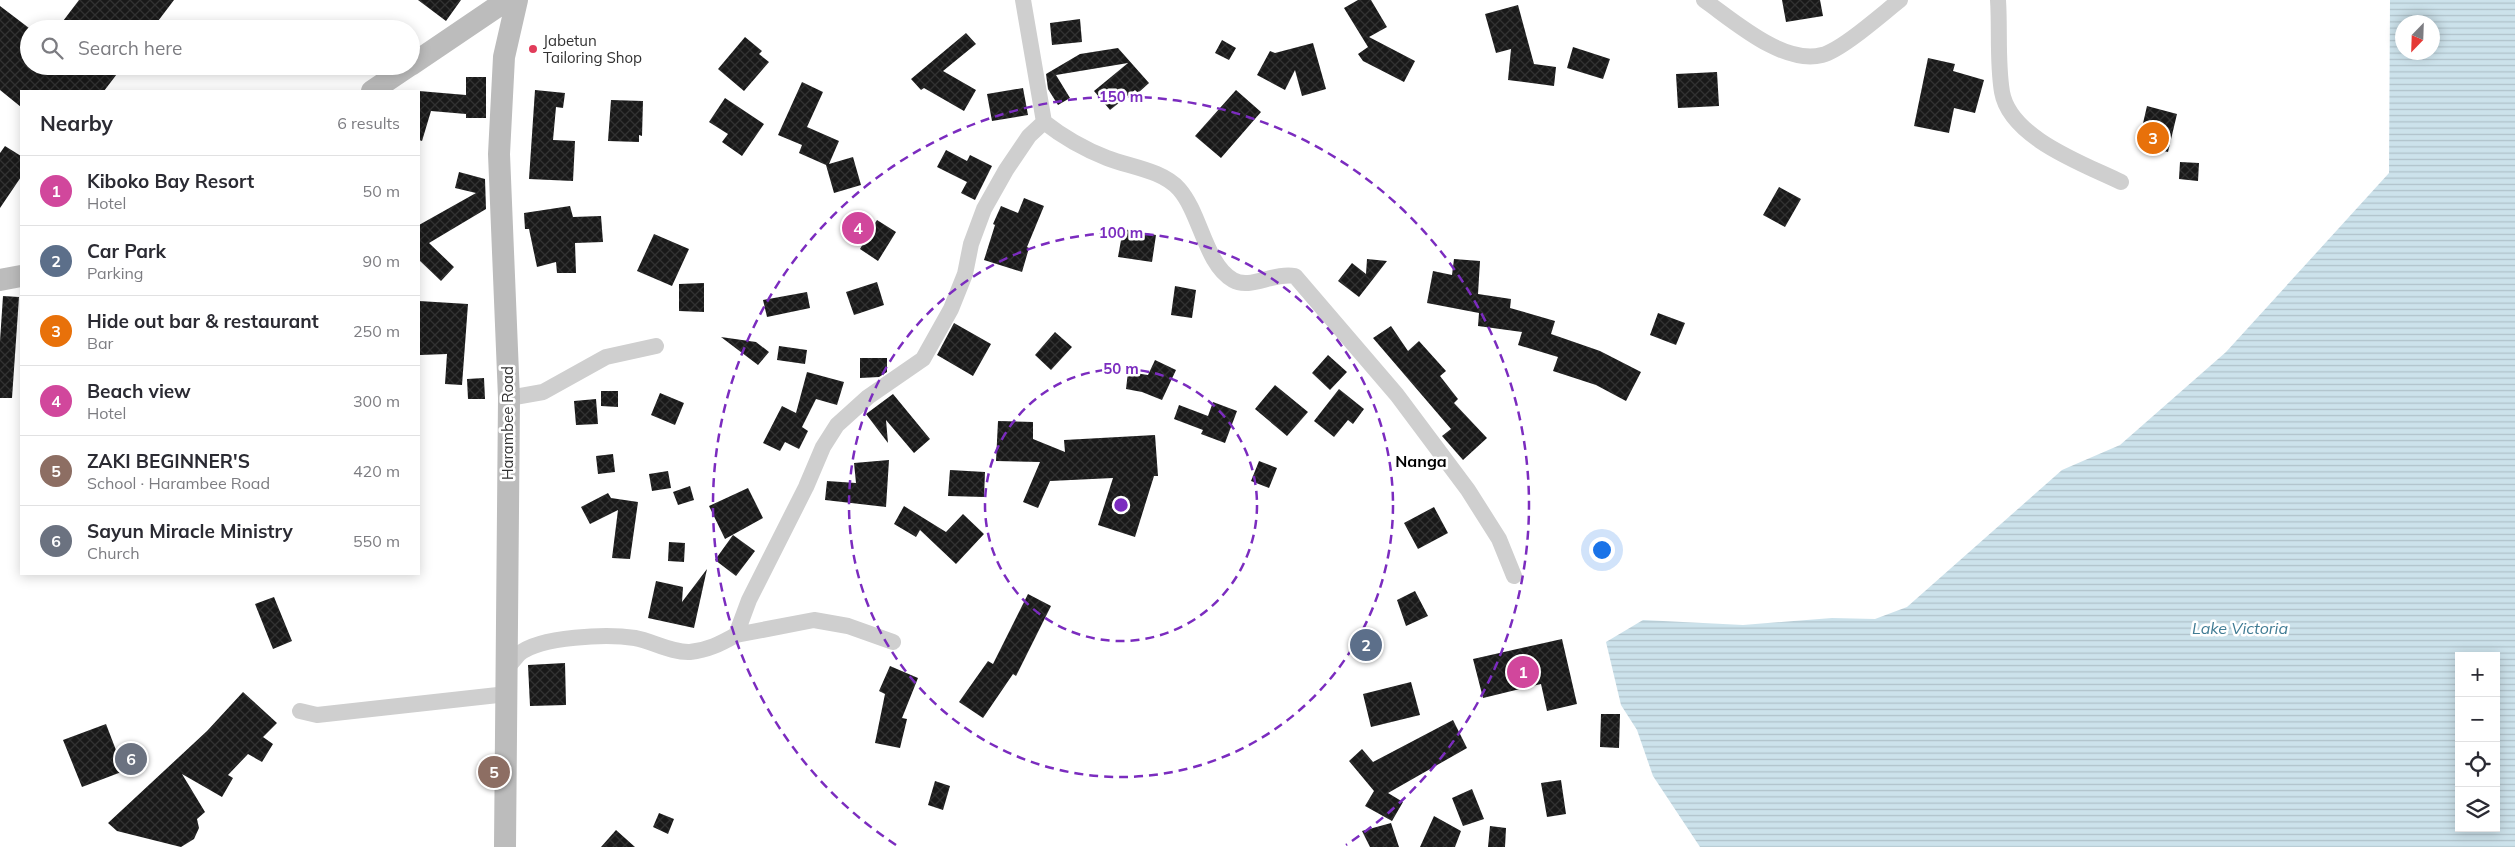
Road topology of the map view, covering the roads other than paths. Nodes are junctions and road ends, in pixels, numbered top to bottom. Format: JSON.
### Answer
{"nodes":[{"id":1,"x":507,"y":0,"type":"edge"},
{"id":2,"x":517,"y":0,"type":"edge"},
{"id":3,"x":1023,"y":0,"type":"edge"},
{"id":4,"x":1704,"y":0,"type":"edge"},
{"id":5,"x":1900,"y":0,"type":"edge"},
{"id":6,"x":1998,"y":0,"type":"edge"},
{"id":7,"x":420,"y":59,"type":"edge"},
{"id":8,"x":396,"y":75,"type":"edge"},
{"id":9,"x":374,"y":90,"type":"edge"},
{"id":10,"x":1044,"y":122,"type":"junction"},
{"id":11,"x":2121,"y":182,"type":"dead end"},
{"id":12,"x":20,"y":276,"type":"edge"},
{"id":13,"x":0,"y":280,"type":"edge"},
{"id":14,"x":656,"y":346,"type":"dead end"},
{"id":15,"x":508,"y":398,"type":"junction"},
{"id":16,"x":1514,"y":576,"type":"dead end"},
{"id":17,"x":736,"y":635,"type":"junction"},
{"id":18,"x":893,"y":642,"type":"dead end"},
{"id":19,"x":507,"y":668,"type":"junction"},
{"id":20,"x":507,"y":694,"type":"junction"},
{"id":21,"x":300,"y":710,"type":"dead end"},
{"id":22,"x":505,"y":847,"type":"edge"}],
"edges":[{"from":1,"to":7,"type":"main road"},
{"from":2,"to":15,"type":"main road","name":"Harambee Road"},
{"from":3,"to":10,"type":"street"},
{"from":4,"to":5,"type":"street"},
{"from":6,"to":11,"type":"street"},
{"from":8,"to":9,"type":"main road"},
{"from":10,"to":16,"type":"street"},
{"from":10,"to":17,"type":"street"},
{"from":12,"to":13,"type":"main road"},
{"from":14,"to":15,"type":"street"},
{"from":15,"to":19,"type":"main road","name":"Harambee Road"},
{"from":17,"to":18,"type":"street"},
{"from":17,"to":19,"type":"street"},
{"from":19,"to":20,"type":"main road","name":"Harambee Road"},
{"from":20,"to":21,"type":"street"},
{"from":20,"to":22,"type":"main road","name":"Harambee Road"}]}
